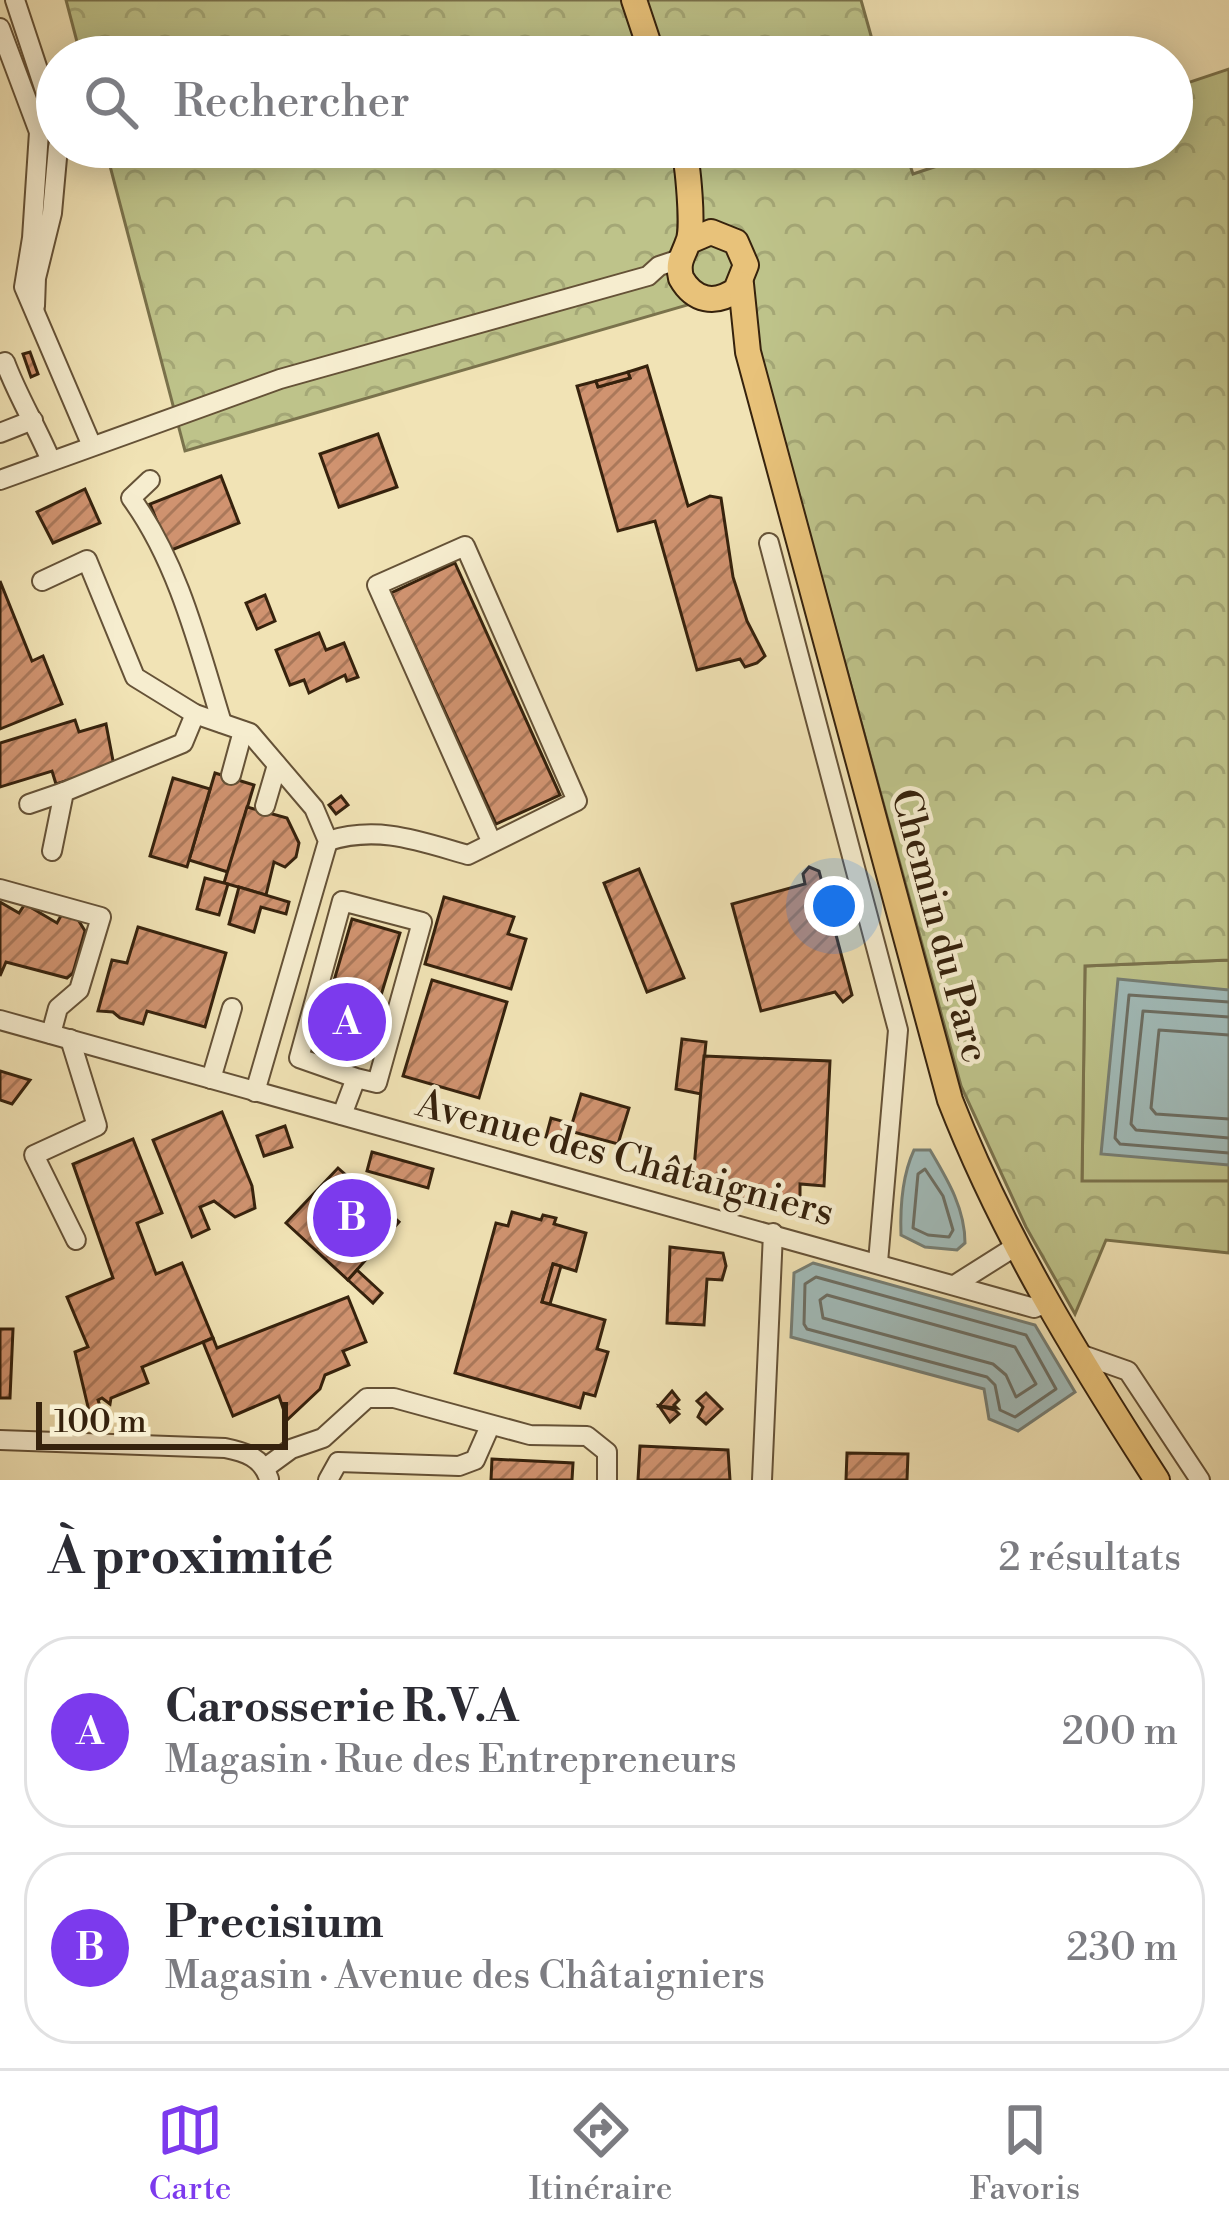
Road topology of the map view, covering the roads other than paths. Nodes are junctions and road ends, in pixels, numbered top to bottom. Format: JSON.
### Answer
{"nodes":[{"id":1,"x":15,"y":0,"type":"edge"},
{"id":2,"x":634,"y":0,"type":"edge"},
{"id":3,"x":0,"y":28,"type":"edge"},
{"id":4,"x":646,"y":36,"type":"edge"},
{"id":5,"x":36,"y":64,"type":"edge"},
{"id":6,"x":36,"y":124,"type":"edge"},
{"id":7,"x":37,"y":168,"type":"edge"},
{"id":8,"x":56,"y":168,"type":"edge"},
{"id":9,"x":687,"y":168,"type":"edge"},
{"id":10,"x":689,"y":177,"type":"junction"},
{"id":11,"x":719,"y":233,"type":"junction"},
{"id":12,"x":685,"y":250,"type":"junction"},
{"id":13,"x":648,"y":276,"type":"junction"},
{"id":14,"x":741,"y":284,"type":"junction"},
{"id":15,"x":686,"y":287,"type":"junction"},
{"id":16,"x":710,"y":299,"type":"junction"},
{"id":17,"x":35,"y":306,"type":"junction"},
{"id":18,"x":748,"y":352,"type":"junction"},
{"id":19,"x":0,"y":364,"type":"edge"},
{"id":20,"x":32,"y":420,"type":"junction"},
{"id":21,"x":0,"y":433,"type":"edge"},
{"id":22,"x":92,"y":446,"type":"junction"},
{"id":23,"x":50,"y":461,"type":"junction"},
{"id":24,"x":0,"y":480,"type":"edge"},
{"id":25,"x":150,"y":480,"type":"dead end"},
{"id":26,"x":769,"y":543,"type":"dead end"},
{"id":27,"x":42,"y":581,"type":"dead end"},
{"id":28,"x":195,"y":714,"type":"junction"},
{"id":29,"x":222,"y":723,"type":"junction"},
{"id":30,"x":243,"y":730,"type":"junction"},
{"id":31,"x":277,"y":765,"type":"junction"},
{"id":32,"x":231,"y":775,"type":"dead end"},
{"id":33,"x":64,"y":792,"type":"junction"},
{"id":34,"x":29,"y":804,"type":"dead end"},
{"id":35,"x":265,"y":806,"type":"dead end"},
{"id":36,"x":328,"y":841,"type":"junction"},
{"id":37,"x":492,"y":843,"type":"junction"},
{"id":38,"x":52,"y":851,"type":"dead end"},
{"id":39,"x":0,"y":889,"type":"edge"},
{"id":40,"x":232,"y":1007,"type":"dead end"},
{"id":41,"x":0,"y":1020,"type":"edge"},
{"id":42,"x":60,"y":1036,"type":"junction"},
{"id":43,"x":356,"y":1078,"type":"junction"},
{"id":44,"x":211,"y":1079,"type":"junction"},
{"id":45,"x":255,"y":1092,"type":"junction"},
{"id":46,"x":342,"y":1115,"type":"junction"},
{"id":47,"x":773,"y":1233,"type":"junction"},
{"id":48,"x":76,"y":1240,"type":"dead end"},
{"id":49,"x":1016,"y":1246,"type":"junction"},
{"id":50,"x":878,"y":1262,"type":"junction"},
{"id":51,"x":956,"y":1284,"type":"junction"},
{"id":52,"x":1047,"y":1303,"type":"junction"},
{"id":53,"x":1077,"y":1354,"type":"junction"},
{"id":54,"x":490,"y":1426,"type":"junction"},
{"id":55,"x":0,"y":1440,"type":"edge"},
{"id":56,"x":267,"y":1474,"type":"edge"},
{"id":57,"x":328,"y":1480,"type":"edge"},
{"id":58,"x":607,"y":1480,"type":"edge"},
{"id":59,"x":762,"y":1480,"type":"edge"},
{"id":60,"x":1157,"y":1480,"type":"edge"},
{"id":61,"x":1200,"y":1480,"type":"edge"}],
"edges":[{"from":1,"to":5,"type":"street"},
{"from":2,"to":4,"type":"main road"},
{"from":3,"to":6,"type":"street"},
{"from":7,"to":17,"type":"street"},
{"from":8,"to":17,"type":"street"},
{"from":9,"to":10,"type":"main road"},
{"from":10,"to":11,"type":"main road"},
{"from":10,"to":12,"type":"main road"},
{"from":11,"to":12,"type":"main road"},
{"from":11,"to":14,"type":"main road"},
{"from":12,"to":13,"type":"street"},
{"from":12,"to":15,"type":"main road"},
{"from":13,"to":15,"type":"street"},
{"from":13,"to":22,"type":"street"},
{"from":14,"to":16,"type":"main road"},
{"from":14,"to":18,"type":"main road"},
{"from":15,"to":16,"type":"main road"},
{"from":16,"to":18,"type":"main road"},
{"from":17,"to":22,"type":"street"},
{"from":18,"to":49,"type":"main road","name":"Chemin du Parc"},
{"from":19,"to":20,"type":"street"},
{"from":20,"to":21,"type":"street"},
{"from":20,"to":23,"type":"street"},
{"from":22,"to":23,"type":"street"},
{"from":23,"to":24,"type":"street"},
{"from":25,"to":29,"type":"street"},
{"from":26,"to":50,"type":"street"},
{"from":27,"to":28,"type":"street"},
{"from":28,"to":29,"type":"street"},
{"from":28,"to":33,"type":"street"},
{"from":29,"to":30,"type":"street"},
{"from":30,"to":31,"type":"street"},
{"from":30,"to":32,"type":"street"},
{"from":31,"to":35,"type":"street"},
{"from":31,"to":36,"type":"street"},
{"from":33,"to":34,"type":"street"},
{"from":33,"to":38,"type":"street"},
{"from":36,"to":37,"type":"street"},
{"from":36,"to":45,"type":"street"},
{"from":37,"to":37,"type":"street"},
{"from":39,"to":42,"type":"street"},
{"from":40,"to":44,"type":"street"},
{"from":41,"to":42,"type":"street","name":"Avenue des Châtaigniers"},
{"from":42,"to":44,"type":"street","name":"Avenue des Châtaigniers"},
{"from":42,"to":48,"type":"street"},
{"from":43,"to":43,"type":"street"},
{"from":43,"to":46,"type":"street"},
{"from":44,"to":45,"type":"street","name":"Avenue des Châtaigniers"},
{"from":45,"to":46,"type":"street","name":"Avenue des Châtaigniers"},
{"from":46,"to":47,"type":"street","name":"Avenue des Châtaigniers"},
{"from":47,"to":50,"type":"street","name":"Avenue des Châtaigniers"},
{"from":47,"to":59,"type":"street"},
{"from":49,"to":51,"type":"street"},
{"from":49,"to":52,"type":"main road","name":"Chemin du Parc"},
{"from":50,"to":51,"type":"street","name":"Avenue des Châtaigniers"},
{"from":51,"to":52,"type":"street","name":"Avenue des Châtaigniers"},
{"from":52,"to":53,"type":"main road","name":"Chemin du Parc"},
{"from":53,"to":60,"type":"main road","name":"Chemin du Parc"},
{"from":53,"to":61,"type":"street"},
{"from":54,"to":56,"type":"street"},
{"from":54,"to":57,"type":"street"},
{"from":54,"to":58,"type":"street"},
{"from":55,"to":56,"type":"street"}]}
